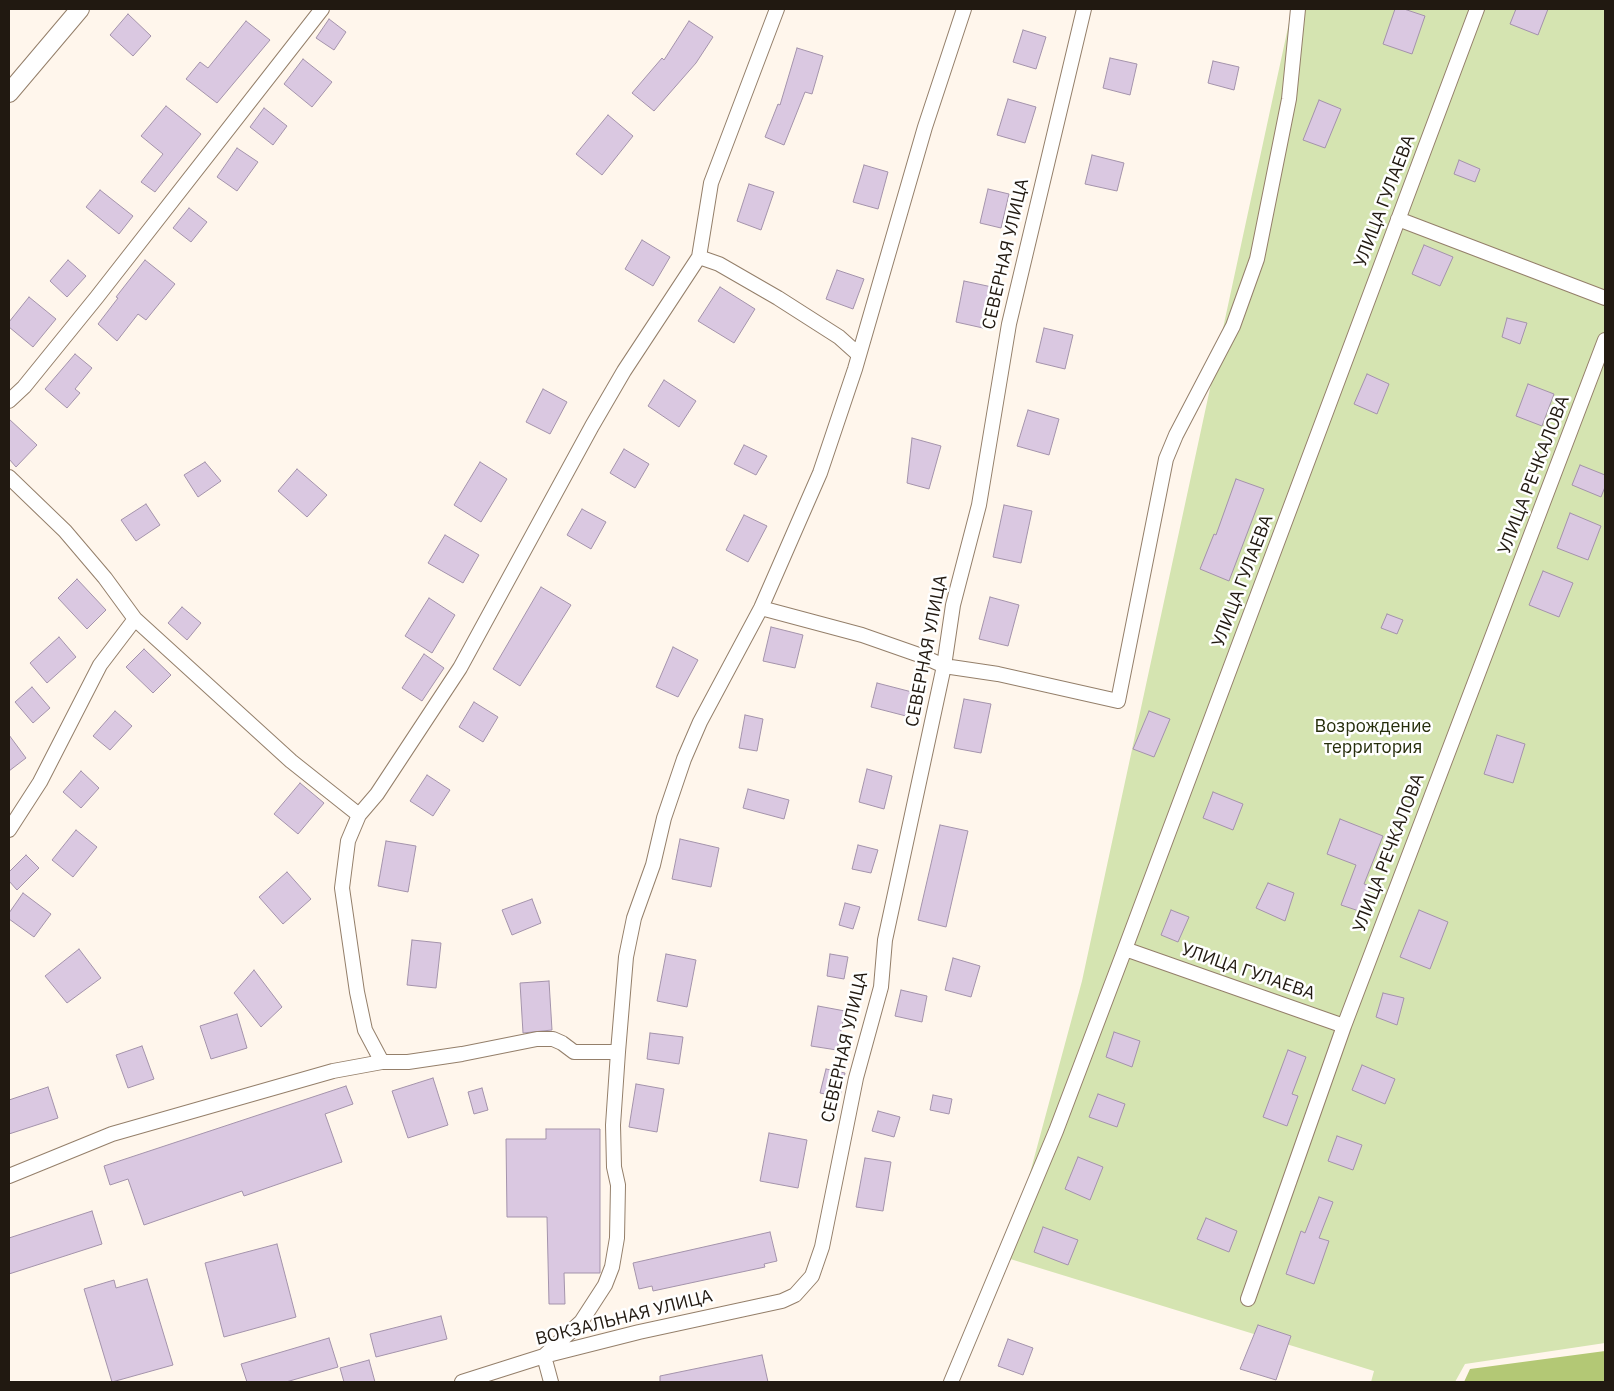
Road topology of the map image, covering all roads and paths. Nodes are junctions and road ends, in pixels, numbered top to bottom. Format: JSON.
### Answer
{"nodes":[{"id":1,"x":80,"y":9,"type":"edge"},
{"id":2,"x":322,"y":9,"type":"edge"},
{"id":3,"x":777,"y":9,"type":"edge"},
{"id":4,"x":964,"y":9,"type":"edge"},
{"id":5,"x":1084,"y":9,"type":"edge"},
{"id":6,"x":1298,"y":9,"type":"edge"},
{"id":7,"x":1478,"y":9,"type":"edge"},
{"id":8,"x":9,"y":93,"type":"edge"},
{"id":9,"x":1398,"y":219,"type":"junction"},
{"id":10,"x":700,"y":257,"type":"junction"},
{"id":11,"x":1605,"y":298,"type":"edge"},
{"id":12,"x":1605,"y":340,"type":"edge"},
{"id":13,"x":858,"y":354,"type":"junction"},
{"id":14,"x":9,"y":401,"type":"edge"},
{"id":15,"x":9,"y":477,"type":"edge"},
{"id":16,"x":761,"y":608,"type":"junction"},
{"id":17,"x":135,"y":618,"type":"junction"},
{"id":18,"x":944,"y":666,"type":"junction"},
{"id":19,"x":359,"y":815,"type":"junction"},
{"id":20,"x":9,"y":830,"type":"edge"},
{"id":21,"x":1125,"y":949,"type":"junction"},
{"id":22,"x":1344,"y":1026,"type":"junction"},
{"id":23,"x":618,"y":1052,"type":"junction"},
{"id":24,"x":382,"y":1062,"type":"junction"},
{"id":25,"x":9,"y":1176,"type":"edge"},
{"id":26,"x":795,"y":1295,"type":"joint"},
{"id":27,"x":1248,"y":1298,"type":"dead end"},
{"id":28,"x":544,"y":1356,"type":"junction"},
{"id":29,"x":462,"y":1382,"type":"edge"},
{"id":30,"x":551,"y":1382,"type":"edge"},
{"id":31,"x":951,"y":1382,"type":"edge"}],
"edges":[{"from":1,"to":8,"type":"street"},
{"from":2,"to":14,"type":"street"},
{"from":3,"to":10,"type":"street"},
{"from":4,"to":13,"type":"street"},
{"from":5,"to":18,"type":"street","name":"СЕВЕРНАЯ УЛИЦА"},
{"from":6,"to":18,"type":"street"},
{"from":7,"to":9,"type":"street","name":"УЛИЦА ГУЛАЕВА"},
{"from":9,"to":11,"type":"street"},
{"from":9,"to":21,"type":"street","name":"УЛИЦА ГУЛАЕВА"},
{"from":10,"to":13,"type":"street"},
{"from":10,"to":19,"type":"street"},
{"from":12,"to":22,"type":"street","name":"УЛИЦА РЕЧКАЛОВА"},
{"from":13,"to":16,"type":"street"},
{"from":15,"to":17,"type":"street"},
{"from":16,"to":18,"type":"street"},
{"from":16,"to":23,"type":"street"},
{"from":17,"to":19,"type":"street"},
{"from":17,"to":20,"type":"street"},
{"from":18,"to":26,"type":"street","name":"СЕВЕРНАЯ УЛИЦА"},
{"from":19,"to":24,"type":"street"},
{"from":21,"to":22,"type":"street","name":"УЛИЦА ГУЛАЕВА"},
{"from":21,"to":31,"type":"street"},
{"from":22,"to":27,"type":"street","name":"УЛИЦА РЕЧКАЛОВА"},
{"from":23,"to":24,"type":"street"},
{"from":23,"to":28,"type":"street"},
{"from":24,"to":25,"type":"street"},
{"from":26,"to":28,"type":"street","name":"ВОКЗАЛЬНАЯ УЛИЦА"},
{"from":28,"to":29,"type":"street","name":"ВОКЗАЛЬНАЯ УЛИЦА"},
{"from":28,"to":30,"type":"street"}]}
